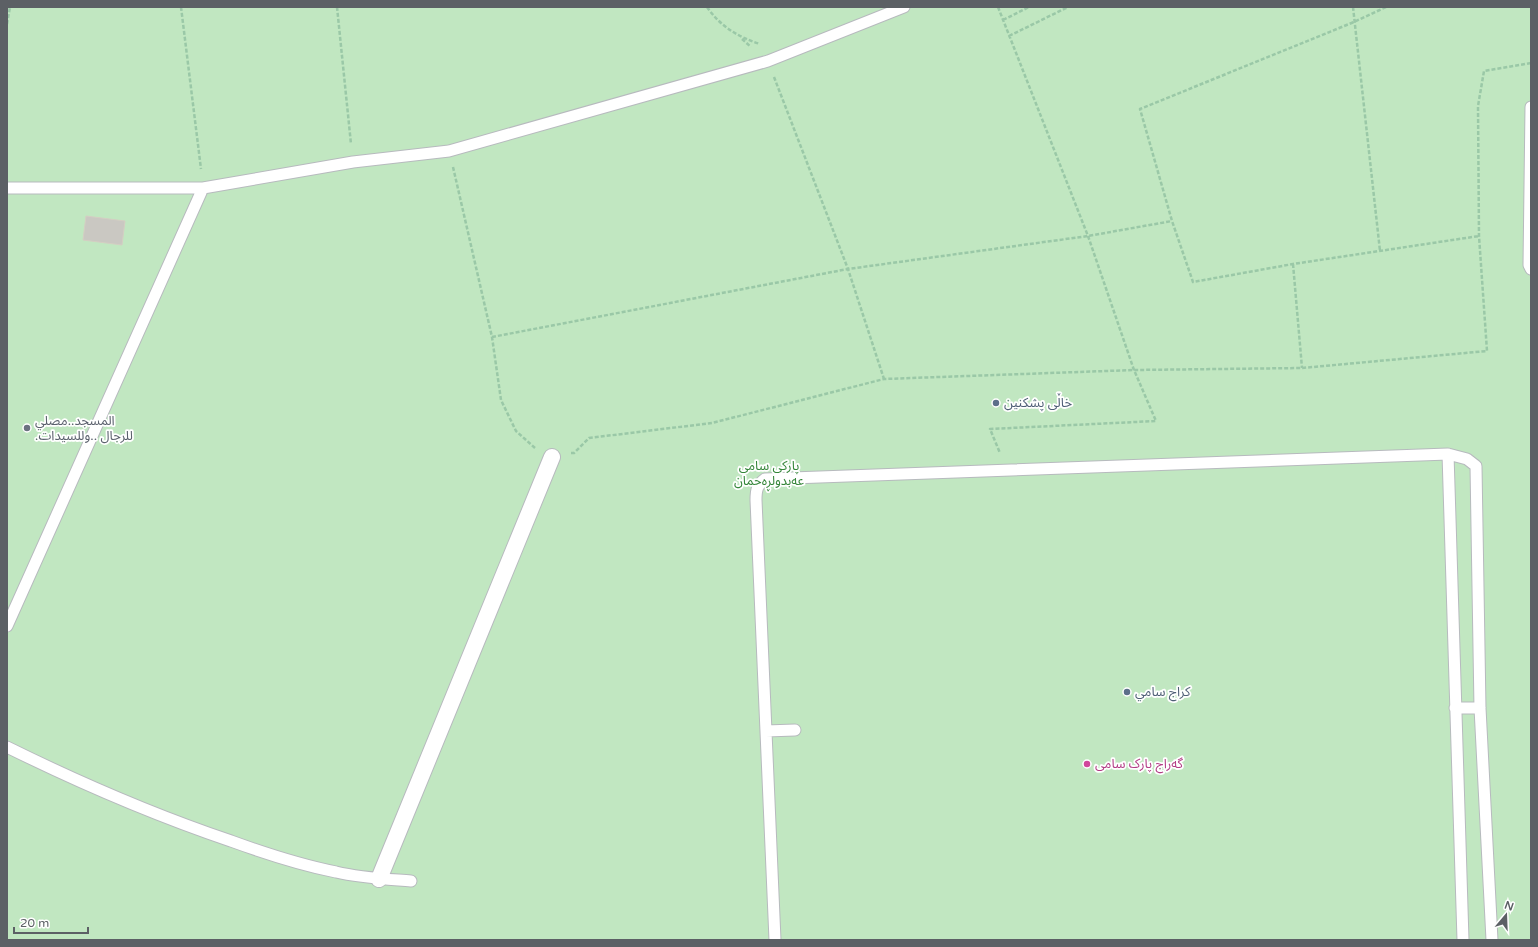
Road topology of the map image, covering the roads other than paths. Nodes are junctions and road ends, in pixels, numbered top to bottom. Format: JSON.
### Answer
{"nodes":[{"id":1,"x":904,"y":7,"type":"edge"},
{"id":2,"x":1531,"y":107,"type":"edge"},
{"id":3,"x":7,"y":188,"type":"edge"},
{"id":4,"x":203,"y":188,"type":"junction"},
{"id":5,"x":1531,"y":268,"type":"edge"},
{"id":6,"x":1448,"y":454,"type":"junction"},
{"id":7,"x":552,"y":456,"type":"road end"},
{"id":8,"x":7,"y":626,"type":"edge"},
{"id":9,"x":1455,"y":708,"type":"junction"},
{"id":10,"x":1480,"y":708,"type":"junction"},
{"id":11,"x":795,"y":730,"type":"dead end"},
{"id":12,"x":766,"y":731,"type":"junction"},
{"id":13,"x":7,"y":747,"type":"edge"},
{"id":14,"x":379,"y":879,"type":"junction"},
{"id":15,"x":412,"y":881,"type":"dead end"},
{"id":16,"x":775,"y":940,"type":"edge"},
{"id":17,"x":1463,"y":940,"type":"edge"},
{"id":18,"x":1492,"y":940,"type":"edge"}],
"edges":[{"from":1,"to":4,"type":"lane"},
{"from":2,"to":5,"type":"lane"},
{"from":3,"to":4,"type":"lane"},
{"from":4,"to":8,"type":"lane"},
{"from":6,"to":9,"type":"lane"},
{"from":6,"to":10,"type":"lane"},
{"from":6,"to":12,"type":"lane"},
{"from":7,"to":14,"type":"street"},
{"from":9,"to":10,"type":"lane"},
{"from":9,"to":17,"type":"lane"},
{"from":10,"to":18,"type":"lane"},
{"from":11,"to":12,"type":"lane"},
{"from":12,"to":16,"type":"lane"},
{"from":13,"to":14,"type":"lane"},
{"from":14,"to":15,"type":"lane"}]}
